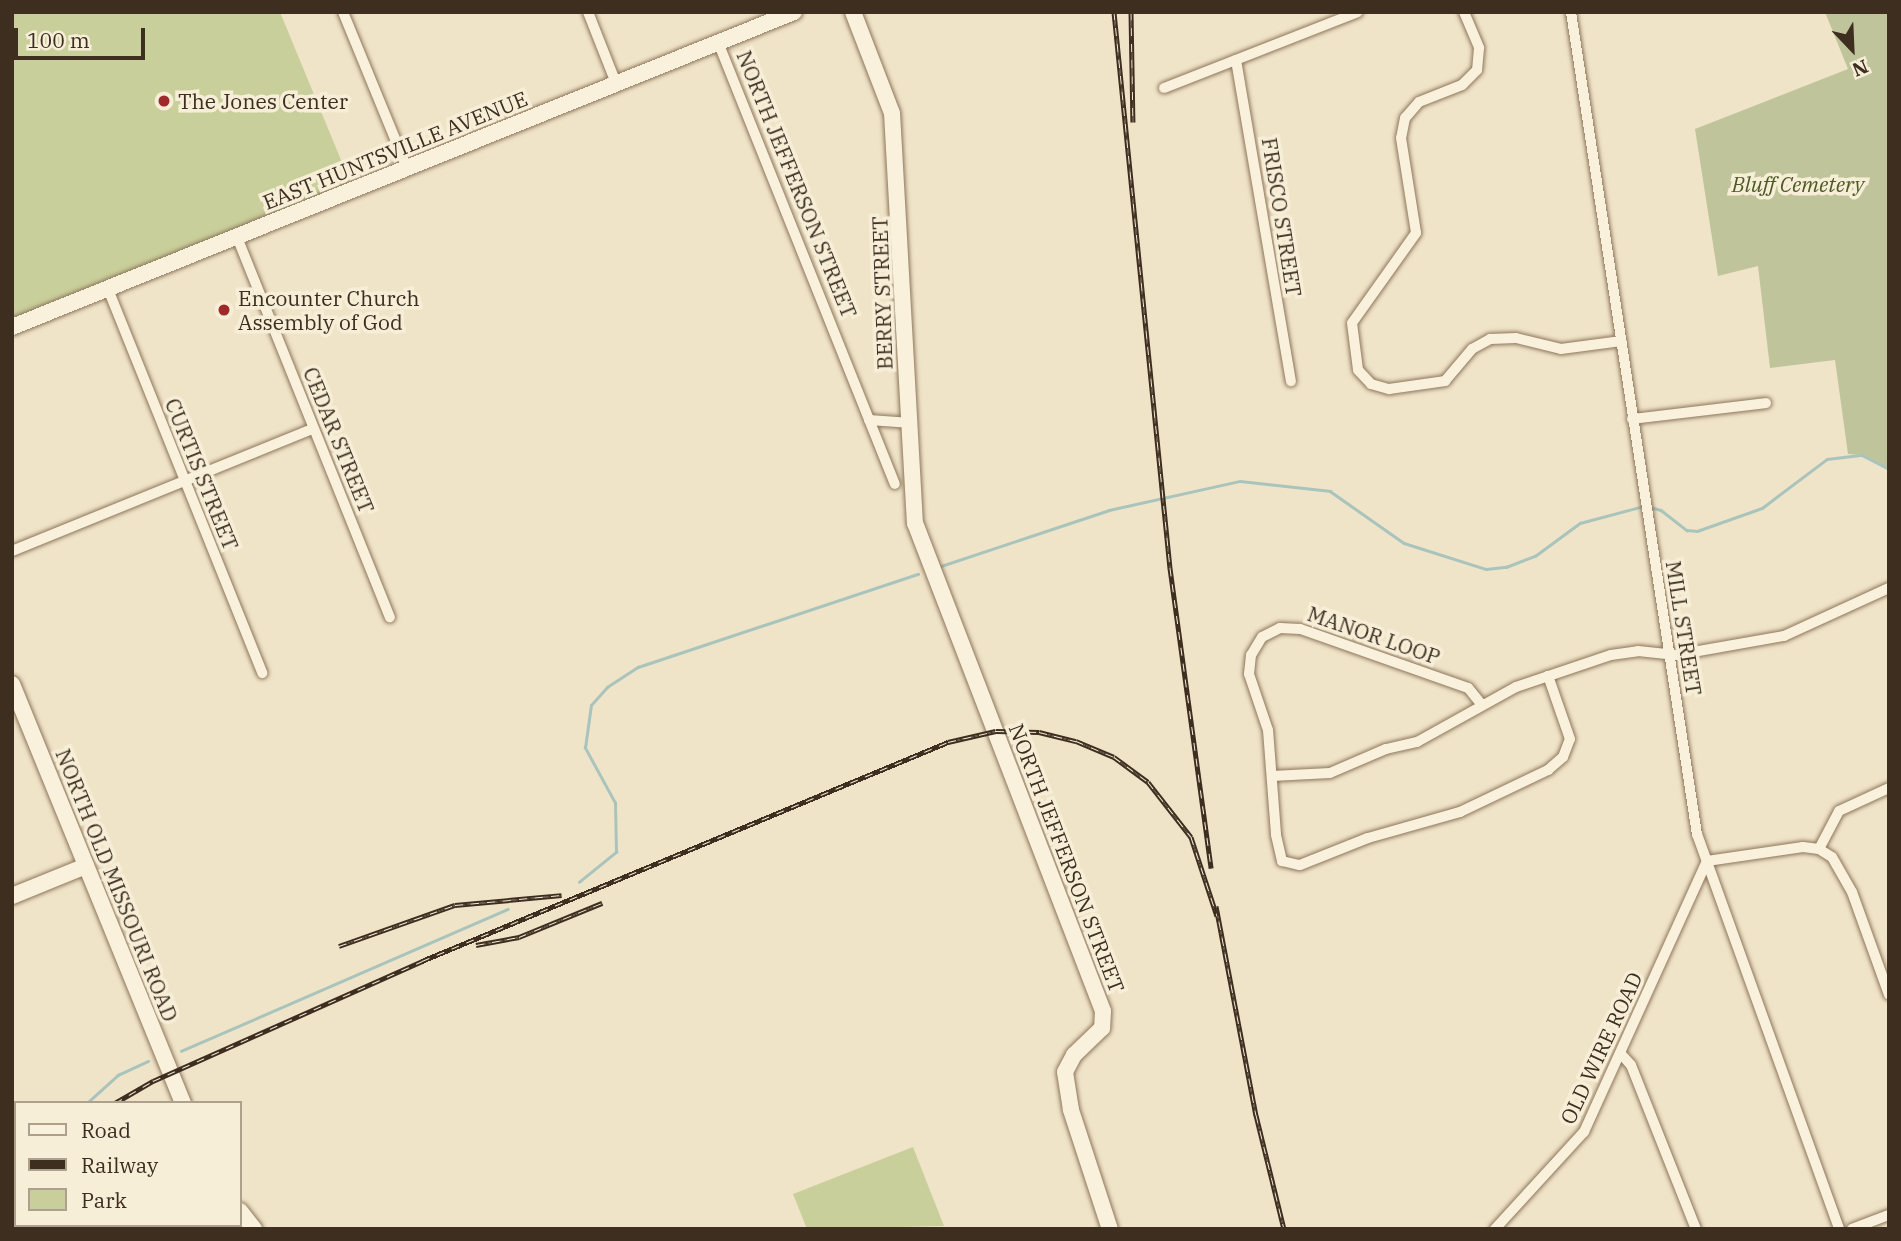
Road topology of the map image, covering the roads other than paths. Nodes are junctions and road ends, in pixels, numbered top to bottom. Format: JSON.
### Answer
{"nodes":[{"id":1,"x":343,"y":12,"type":"edge"},
{"id":2,"x":588,"y":12,"type":"edge"},
{"id":3,"x":794,"y":12,"type":"edge"},
{"id":4,"x":853,"y":12,"type":"edge"},
{"id":5,"x":1359,"y":12,"type":"edge"},
{"id":6,"x":1464,"y":12,"type":"edge"},
{"id":7,"x":1571,"y":12,"type":"edge"},
{"id":8,"x":718,"y":42,"type":"junction"},
{"id":9,"x":1236,"y":60,"type":"junction"},
{"id":10,"x":616,"y":83,"type":"junction"},
{"id":11,"x":1164,"y":88,"type":"dead end"},
{"id":12,"x":407,"y":168,"type":"junction"},
{"id":13,"x":237,"y":237,"type":"junction"},
{"id":14,"x":107,"y":289,"type":"junction"},
{"id":15,"x":12,"y":327,"type":"edge"},
{"id":16,"x":1621,"y":341,"type":"junction"},
{"id":17,"x":1291,"y":381,"type":"dead end"},
{"id":18,"x":1766,"y":402,"type":"dead end"},
{"id":19,"x":1632,"y":419,"type":"junction"},
{"id":20,"x":869,"y":420,"type":"junction"},
{"id":21,"x":908,"y":423,"type":"junction"},
{"id":22,"x":313,"y":429,"type":"junction"},
{"id":23,"x":184,"y":482,"type":"junction"},
{"id":24,"x":895,"y":484,"type":"dead end"},
{"id":25,"x":12,"y":551,"type":"edge"},
{"id":26,"x":932,"y":576,"type":"joint"},
{"id":27,"x":1889,"y":588,"type":"edge"},
{"id":28,"x":390,"y":617,"type":"dead end"},
{"id":29,"x":1667,"y":654,"type":"junction"},
{"id":30,"x":262,"y":673,"type":"dead end"},
{"id":31,"x":1548,"y":676,"type":"junction"},
{"id":32,"x":12,"y":684,"type":"edge"},
{"id":33,"x":1482,"y":705,"type":"junction"},
{"id":34,"x":1272,"y":776,"type":"junction"},
{"id":35,"x":1889,"y":788,"type":"edge"},
{"id":36,"x":1819,"y":849,"type":"junction"},
{"id":37,"x":1707,"y":861,"type":"junction"},
{"id":38,"x":86,"y":866,"type":"junction"},
{"id":39,"x":12,"y":896,"type":"edge"},
{"id":40,"x":1889,"y":995,"type":"edge"},
{"id":41,"x":1620,"y":1054,"type":"junction"},
{"id":42,"x":182,"y":1101,"type":"edge"},
{"id":43,"x":242,"y":1214,"type":"edge"},
{"id":44,"x":1889,"y":1215,"type":"edge"},
{"id":45,"x":254,"y":1229,"type":"edge"},
{"id":46,"x":1110,"y":1229,"type":"edge"},
{"id":47,"x":1496,"y":1229,"type":"edge"},
{"id":48,"x":1696,"y":1229,"type":"edge"},
{"id":49,"x":1839,"y":1229,"type":"edge"},
{"id":50,"x":1852,"y":1229,"type":"edge"}],
"edges":[{"from":1,"to":12,"type":"street"},
{"from":2,"to":10,"type":"street"},
{"from":3,"to":8,"type":"street","name":"EAST HUNTSVILLE AVENUE"},
{"from":4,"to":21,"type":"street","name":"BERRY STREET"},
{"from":5,"to":9,"type":"street"},
{"from":6,"to":16,"type":"street"},
{"from":7,"to":16,"type":"street","name":"MILL STREET"},
{"from":8,"to":10,"type":"street","name":"EAST HUNTSVILLE AVENUE"},
{"from":8,"to":20,"type":"street","name":"NORTH JEFFERSON STREET"},
{"from":9,"to":11,"type":"street"},
{"from":9,"to":17,"type":"street","name":"FRISCO STREET"},
{"from":10,"to":12,"type":"street","name":"EAST HUNTSVILLE AVENUE"},
{"from":12,"to":13,"type":"street","name":"EAST HUNTSVILLE AVENUE"},
{"from":13,"to":14,"type":"street","name":"EAST HUNTSVILLE AVENUE"},
{"from":13,"to":22,"type":"street","name":"CEDAR STREET"},
{"from":14,"to":15,"type":"street","name":"EAST HUNTSVILLE AVENUE"},
{"from":14,"to":23,"type":"street","name":"CURTIS STREET"},
{"from":16,"to":19,"type":"street","name":"MILL STREET"},
{"from":18,"to":19,"type":"street"},
{"from":19,"to":29,"type":"street","name":"MILL STREET"},
{"from":20,"to":21,"type":"street"},
{"from":20,"to":24,"type":"street","name":"NORTH JEFFERSON STREET"},
{"from":21,"to":26,"type":"street","name":"BERRY STREET"},
{"from":22,"to":23,"type":"street"},
{"from":22,"to":28,"type":"street","name":"CEDAR STREET"},
{"from":23,"to":25,"type":"street"},
{"from":23,"to":30,"type":"street","name":"CURTIS STREET"},
{"from":26,"to":46,"type":"street","name":"NORTH JEFFERSON STREET"},
{"from":27,"to":29,"type":"street"},
{"from":29,"to":31,"type":"street"},
{"from":29,"to":37,"type":"street","name":"MILL STREET"},
{"from":31,"to":33,"type":"street"},
{"from":31,"to":34,"type":"street","name":"MANOR LOOP"},
{"from":32,"to":38,"type":"street","name":"NORTH OLD MISSOURI ROAD"},
{"from":33,"to":34,"type":"street"},
{"from":33,"to":34,"type":"street","name":"MANOR LOOP"},
{"from":35,"to":36,"type":"street"},
{"from":36,"to":37,"type":"street"},
{"from":36,"to":40,"type":"street"},
{"from":37,"to":41,"type":"street","name":"OLD WIRE ROAD"},
{"from":37,"to":49,"type":"street","name":"MILL STREET"},
{"from":38,"to":39,"type":"street"},
{"from":38,"to":42,"type":"street","name":"NORTH OLD MISSOURI ROAD"},
{"from":41,"to":47,"type":"street","name":"OLD WIRE ROAD"},
{"from":41,"to":48,"type":"street"},
{"from":43,"to":45,"type":"street"},
{"from":44,"to":50,"type":"street"}]}
